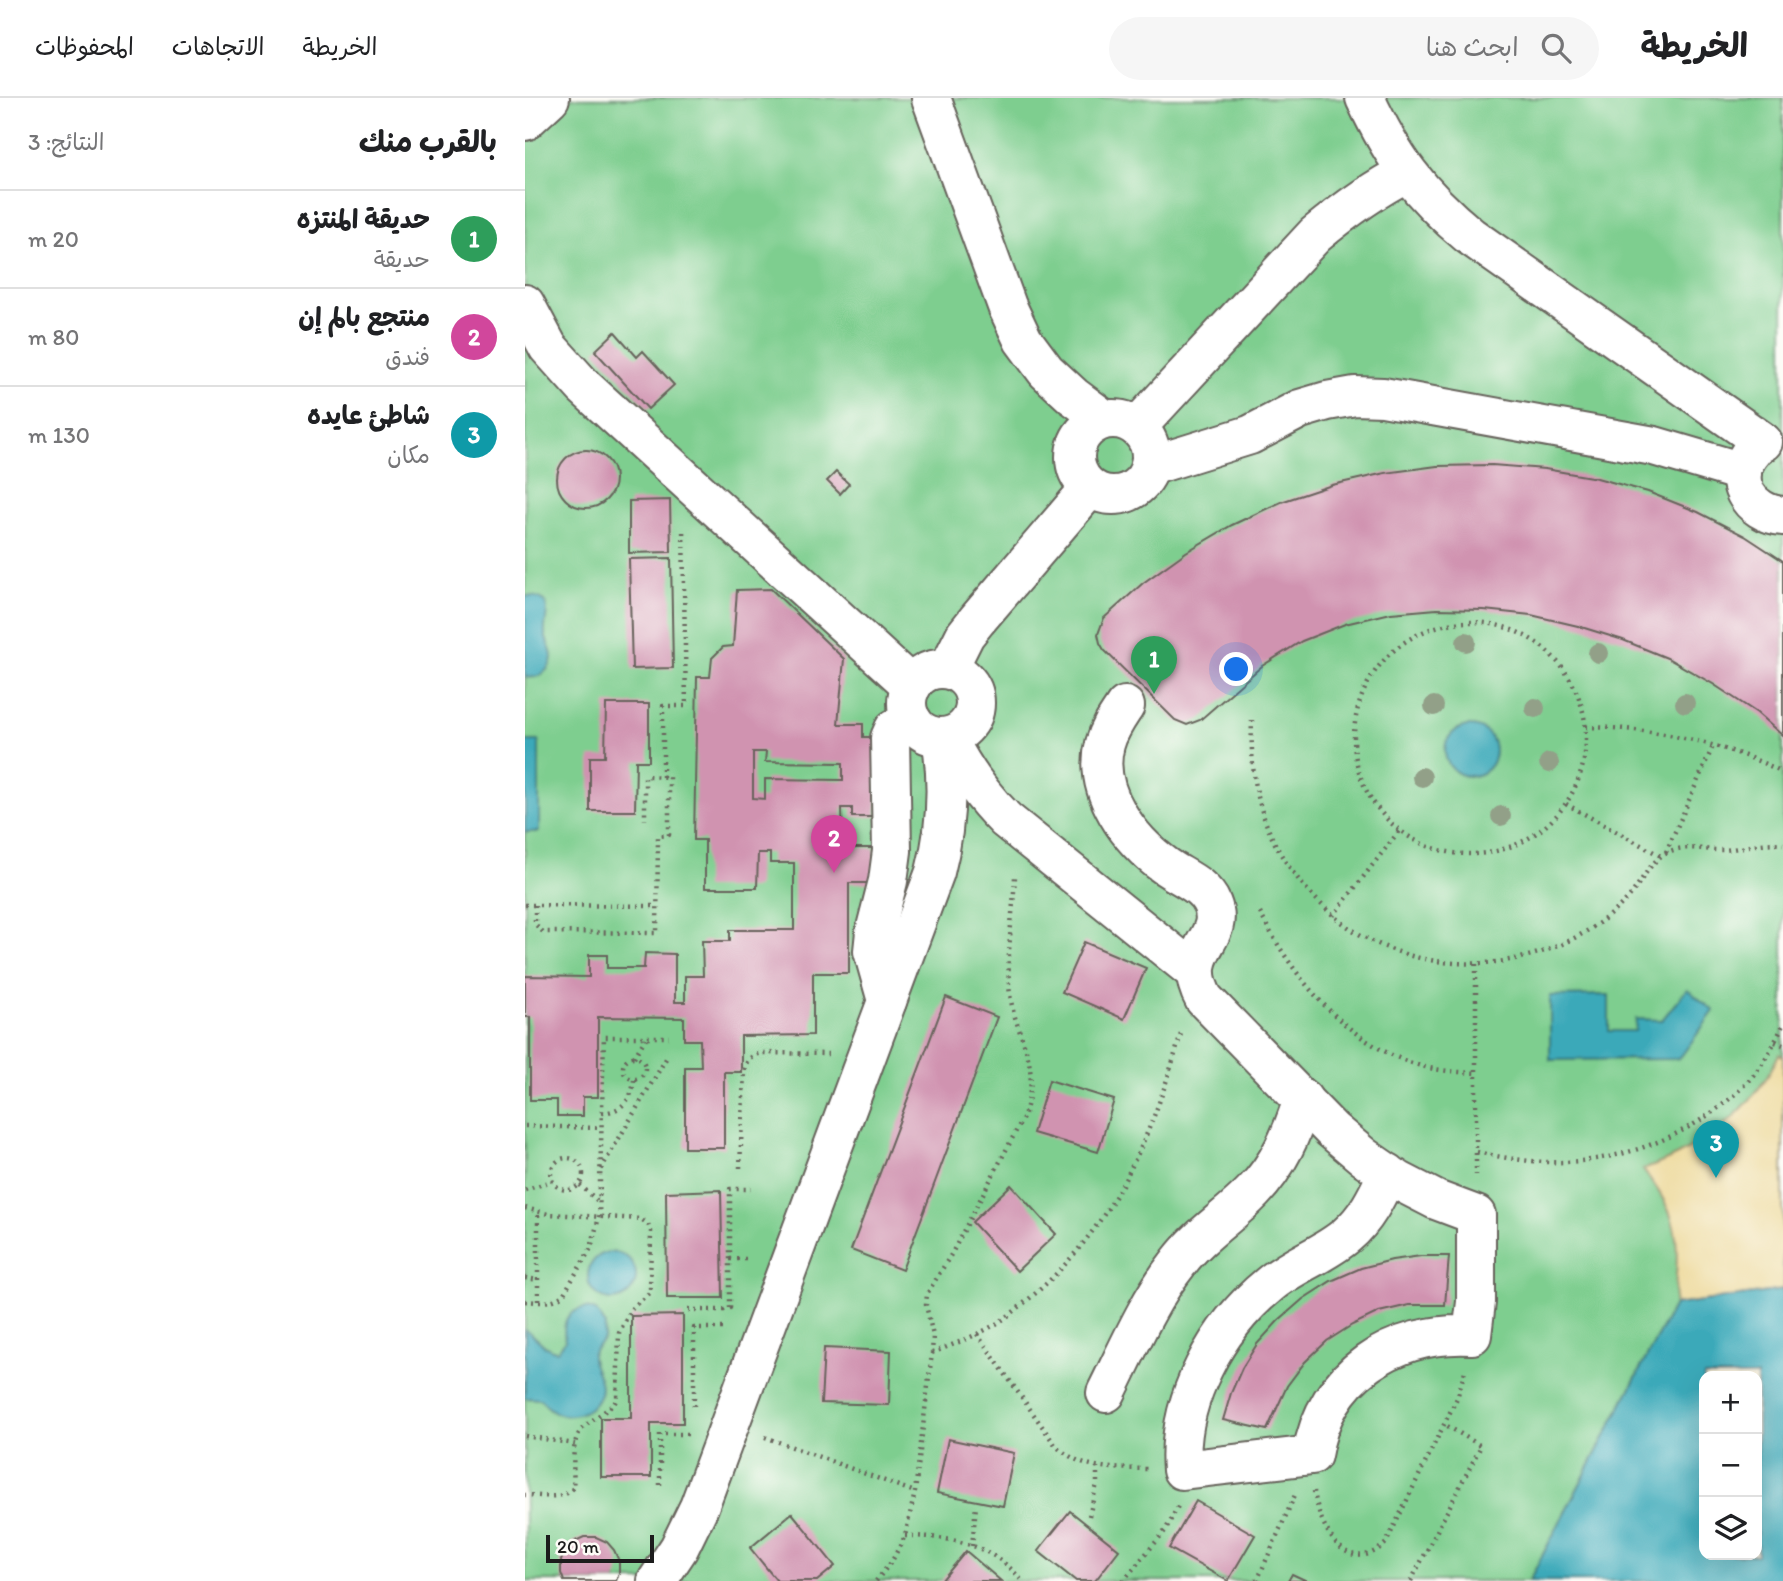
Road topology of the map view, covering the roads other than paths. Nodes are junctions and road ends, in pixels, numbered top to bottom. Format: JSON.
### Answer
{"nodes":[{"id":1,"x":550,"y":98,"type":"edge"},
{"id":2,"x":931,"y":98,"type":"edge"},
{"id":3,"x":1365,"y":98,"type":"edge"},
{"id":4,"x":525,"y":121,"type":"edge"},
{"id":5,"x":1406,"y":173,"type":"junction"},
{"id":6,"x":525,"y":304,"type":"edge"},
{"id":7,"x":1121,"y":423,"type":"junction"},
{"id":8,"x":1763,"y":451,"type":"edge"},
{"id":9,"x":1150,"y":466,"type":"junction"},
{"id":10,"x":1090,"y":488,"type":"junction"},
{"id":11,"x":1783,"y":516,"type":"edge"},
{"id":12,"x":947,"y":669,"type":"junction"},
{"id":13,"x":1125,"y":706,"type":"dead end"},
{"id":14,"x":928,"y":720,"type":"junction"},
{"id":15,"x":1195,"y":972,"type":"junction"},
{"id":16,"x":887,"y":1000,"type":"junction"},
{"id":17,"x":1303,"y":1099,"type":"junction"},
{"id":18,"x":1388,"y":1173,"type":"junction"},
{"id":19,"x":1106,"y":1393,"type":"dead end"},
{"id":20,"x":657,"y":1581,"type":"edge"}],
"edges":[{"from":1,"to":4,"type":"lane"},
{"from":2,"to":7,"type":"lane"},
{"from":3,"to":5,"type":"lane"},
{"from":5,"to":7,"type":"lane"},
{"from":5,"to":8,"type":"lane"},
{"from":6,"to":14,"type":"lane"},
{"from":7,"to":9,"type":"lane"},
{"from":7,"to":10,"type":"lane"},
{"from":8,"to":9,"type":"lane"},
{"from":8,"to":11,"type":"lane"},
{"from":9,"to":10,"type":"lane"},
{"from":10,"to":12,"type":"lane"},
{"from":12,"to":14,"type":"lane"},
{"from":12,"to":14,"type":"lane"},
{"from":13,"to":15,"type":"lane"},
{"from":14,"to":15,"type":"lane"},
{"from":14,"to":16,"type":"lane"},
{"from":14,"to":16,"type":"lane"},
{"from":15,"to":17,"type":"lane"},
{"from":16,"to":20,"type":"lane"},
{"from":17,"to":18,"type":"lane"},
{"from":17,"to":19,"type":"lane"},
{"from":18,"to":18,"type":"lane"}]}
